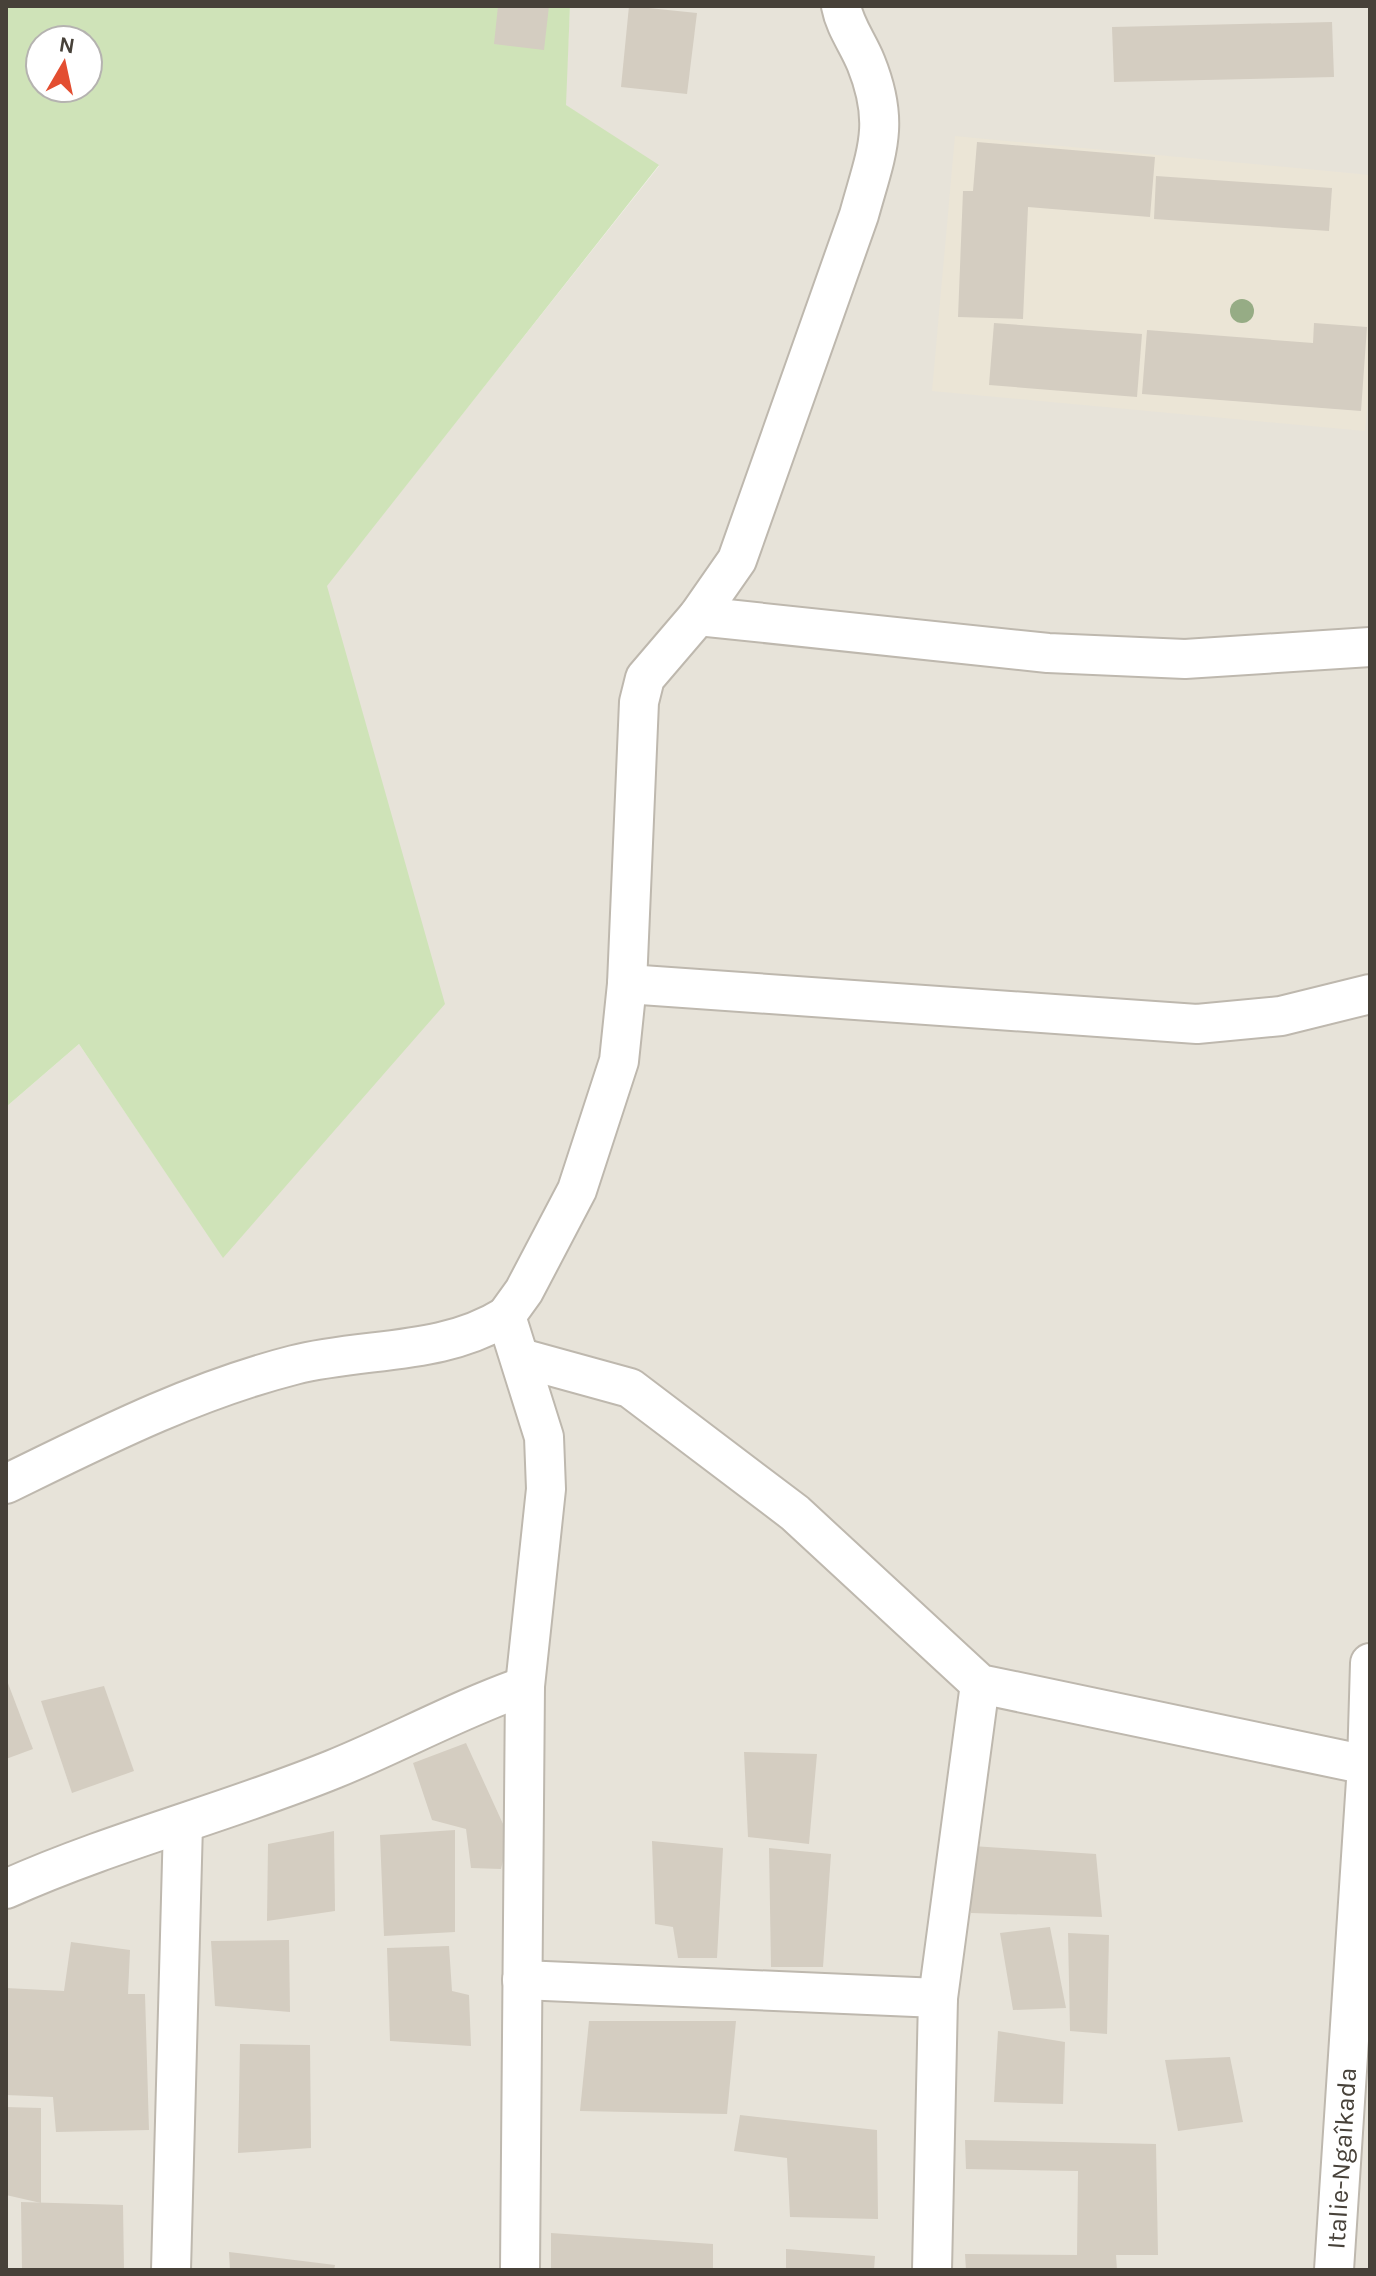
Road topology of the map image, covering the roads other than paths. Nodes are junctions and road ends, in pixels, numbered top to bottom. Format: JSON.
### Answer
{"nodes":[{"id":1,"x":841,"y":6,"type":"edge"},
{"id":2,"x":698,"y":616,"type":"junction"},
{"id":3,"x":1370,"y":647,"type":"edge"},
{"id":4,"x":627,"y":984,"type":"junction"},
{"id":5,"x":1370,"y":994,"type":"edge"},
{"id":6,"x":506,"y":1316,"type":"junction"},
{"id":7,"x":521,"y":1358,"type":"junction"},
{"id":8,"x":6,"y":1484,"type":"edge"},
{"id":9,"x":1370,"y":1663,"type":"edge"},
{"id":10,"x":980,"y":1684,"type":"junction"},
{"id":11,"x":525,"y":1686,"type":"junction"},
{"id":12,"x":1367,"y":1765,"type":"junction"},
{"id":13,"x":183,"y":1824,"type":"junction"},
{"id":14,"x":1364,"y":1886,"type":"edge"},
{"id":15,"x":6,"y":1889,"type":"edge"},
{"id":16,"x":522,"y":1980,"type":"junction"},
{"id":17,"x":938,"y":1998,"type":"junction"},
{"id":18,"x":171,"y":2270,"type":"edge"},
{"id":19,"x":520,"y":2270,"type":"edge"},
{"id":20,"x":932,"y":2270,"type":"edge"},
{"id":21,"x":1334,"y":2270,"type":"edge"}],
"edges":[{"from":1,"to":2,"type":"street"},
{"from":2,"to":3,"type":"street"},
{"from":2,"to":4,"type":"street"},
{"from":4,"to":5,"type":"street"},
{"from":4,"to":6,"type":"street"},
{"from":6,"to":7,"type":"street"},
{"from":6,"to":8,"type":"street"},
{"from":7,"to":10,"type":"street"},
{"from":7,"to":11,"type":"street"},
{"from":9,"to":12,"type":"street","name":"Italie-Ngaîkada"},
{"from":10,"to":12,"type":"street"},
{"from":10,"to":17,"type":"street"},
{"from":11,"to":13,"type":"street"},
{"from":11,"to":16,"type":"street"},
{"from":12,"to":14,"type":"street","name":"Italie-Ngaîkada"},
{"from":13,"to":15,"type":"street"},
{"from":13,"to":18,"type":"street"},
{"from":14,"to":21,"type":"street","name":"Italie-Ngaîkada"},
{"from":16,"to":17,"type":"street"},
{"from":16,"to":19,"type":"street"},
{"from":17,"to":20,"type":"street"}]}
